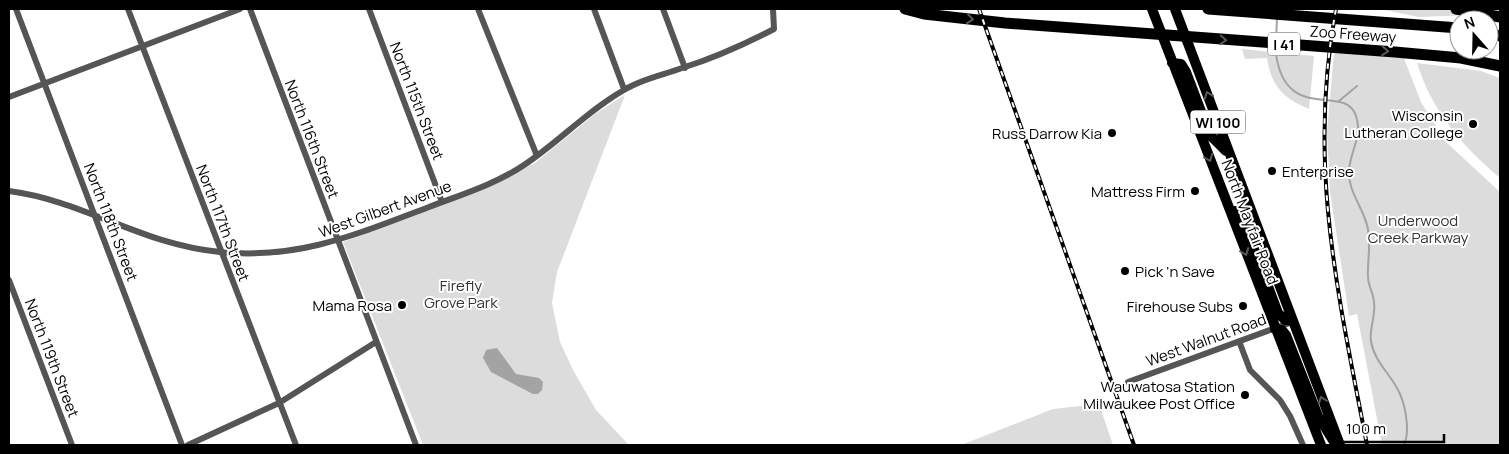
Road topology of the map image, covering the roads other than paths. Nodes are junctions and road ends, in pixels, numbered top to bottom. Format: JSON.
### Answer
{"nodes":[{"id":1,"x":16,"y":9,"type":"edge"},
{"id":2,"x":128,"y":9,"type":"edge"},
{"id":3,"x":240,"y":9,"type":"edge"},
{"id":4,"x":250,"y":9,"type":"edge"},
{"id":5,"x":369,"y":9,"type":"edge"},
{"id":6,"x":478,"y":9,"type":"edge"},
{"id":7,"x":594,"y":9,"type":"edge"},
{"id":8,"x":663,"y":9,"type":"edge"},
{"id":9,"x":774,"y":9,"type":"edge"},
{"id":10,"x":905,"y":9,"type":"edge"},
{"id":11,"x":1152,"y":9,"type":"edge"},
{"id":12,"x":1175,"y":9,"type":"edge"},
{"id":13,"x":1208,"y":9,"type":"edge"},
{"id":14,"x":1449,"y":27,"type":"edge"},
{"id":15,"x":142,"y":44,"type":"junction"},
{"id":16,"x":1172,"y":63,"type":"junction"},
{"id":17,"x":1500,"y":66,"type":"edge"},
{"id":18,"x":685,"y":68,"type":"junction"},
{"id":19,"x":44,"y":82,"type":"junction"},
{"id":20,"x":624,"y":89,"type":"junction"},
{"id":21,"x":9,"y":97,"type":"edge"},
{"id":22,"x":1229,"y":154,"type":"junction"},
{"id":23,"x":537,"y":156,"type":"junction"},
{"id":24,"x":9,"y":191,"type":"edge"},
{"id":25,"x":1223,"y":192,"type":"junction"},
{"id":26,"x":442,"y":202,"type":"junction"},
{"id":27,"x":95,"y":215,"type":"junction"},
{"id":28,"x":338,"y":241,"type":"junction"},
{"id":29,"x":221,"y":252,"type":"junction"},
{"id":30,"x":9,"y":280,"type":"edge"},
{"id":31,"x":1293,"y":321,"type":"junction"},
{"id":32,"x":1275,"y":328,"type":"junction"},
{"id":33,"x":1239,"y":341,"type":"junction"},
{"id":34,"x":376,"y":342,"type":"junction"},
{"id":35,"x":1128,"y":382,"type":"dead end"},
{"id":36,"x":279,"y":403,"type":"junction"},
{"id":37,"x":72,"y":445,"type":"edge"},
{"id":38,"x":182,"y":445,"type":"edge"},
{"id":39,"x":188,"y":445,"type":"edge"},
{"id":40,"x":296,"y":445,"type":"edge"},
{"id":41,"x":416,"y":445,"type":"edge"},
{"id":42,"x":1304,"y":445,"type":"edge"},
{"id":43,"x":1321,"y":445,"type":"edge"},
{"id":44,"x":1336,"y":445,"type":"edge"},
{"id":45,"x":1340,"y":445,"type":"edge"}],
"edges":[{"from":1,"to":19,"type":"street","name":"North 118th Street"},
{"from":2,"to":15,"type":"street","name":"North 117th Street"},
{"from":3,"to":15,"type":"street"},
{"from":4,"to":28,"type":"street","name":"North 116th Street"},
{"from":5,"to":26,"type":"street","name":"North 115th Street"},
{"from":6,"to":23,"type":"street"},
{"from":7,"to":20,"type":"street"},
{"from":8,"to":18,"type":"street"},
{"from":9,"to":18,"type":"street","name":"West Gilbert Avenue"},
{"from":10,"to":17,"type":"highway","name":"Zoo Freeway","number":"I 41","one_way":true},
{"from":11,"to":16,"type":"main road","name":"North Mayfair Road","number":"WI 100"},
{"from":22,"to":12,"type":"main road","name":"North Mayfair Road","number":"WI 100","one_way":true},
{"from":13,"to":14,"type":"highway","name":"Zoo Freeway","number":"I 41"},
{"from":15,"to":19,"type":"street"},
{"from":15,"to":29,"type":"street","name":"North 117th Street"},
{"from":16,"to":22,"type":"main road"},
{"from":16,"to":25,"type":"main road","name":"North Mayfair Road","number":"WI 100","one_way":true},
{"from":18,"to":20,"type":"street","name":"West Gilbert Avenue"},
{"from":19,"to":21,"type":"street"},
{"from":19,"to":27,"type":"street","name":"North 118th Street"},
{"from":20,"to":23,"type":"street","name":"West Gilbert Avenue"},
{"from":22,"to":31,"type":"main road","name":"North Mayfair Road","number":"WI 100"},
{"from":23,"to":26,"type":"street","name":"West Gilbert Avenue"},
{"from":24,"to":27,"type":"street","name":"West Gilbert Avenue"},
{"from":25,"to":31,"type":"main road"},
{"from":25,"to":32,"type":"main road","name":"North Mayfair Road","number":"WI 100","one_way":true},
{"from":26,"to":28,"type":"street","name":"West Gilbert Avenue"},
{"from":27,"to":29,"type":"street","name":"West Gilbert Avenue"},
{"from":27,"to":38,"type":"street","name":"North 118th Street"},
{"from":28,"to":29,"type":"street","name":"West Gilbert Avenue"},
{"from":28,"to":34,"type":"street","name":"North 116th Street"},
{"from":29,"to":36,"type":"street","name":"North 117th Street"},
{"from":30,"to":37,"type":"street","name":"North 119th Street"},
{"from":31,"to":32,"type":"street","name":"West Walnut Road"},
{"from":45,"to":31,"type":"main road","name":"North Mayfair Road","number":"WI 100","one_way":true},
{"from":32,"to":33,"type":"street","name":"West Walnut Road"},
{"from":32,"to":43,"type":"main road","name":"North Mayfair Road","number":"WI 100"},
{"from":32,"to":44,"type":"main road"},
{"from":33,"to":35,"type":"street","name":"West Walnut Road"},
{"from":33,"to":42,"type":"street"},
{"from":34,"to":36,"type":"street"},
{"from":34,"to":41,"type":"street","name":"North 116th Street"},
{"from":36,"to":39,"type":"street"},
{"from":36,"to":40,"type":"street","name":"North 117th Street"}]}
